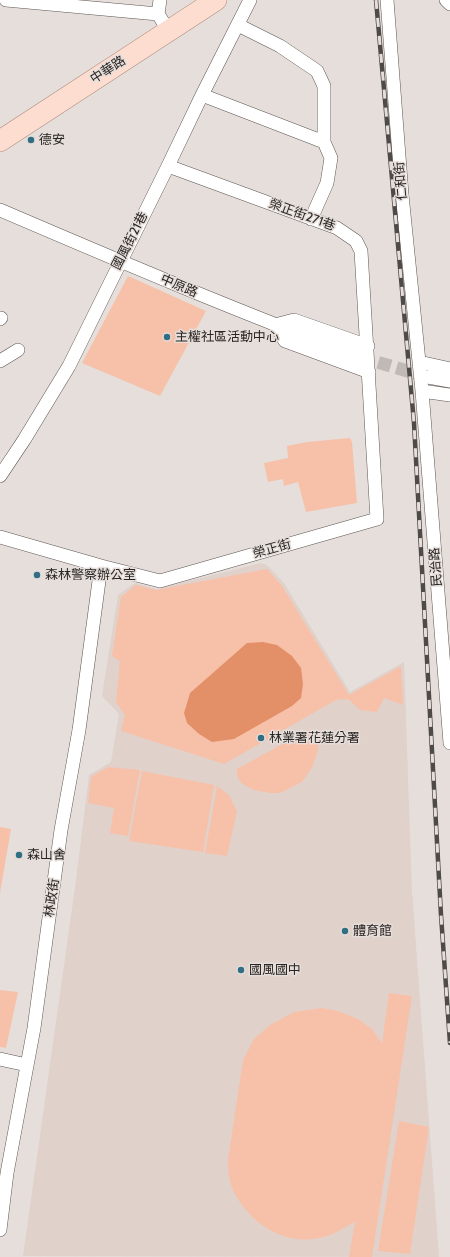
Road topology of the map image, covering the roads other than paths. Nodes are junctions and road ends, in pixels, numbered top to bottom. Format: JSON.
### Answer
{"nodes":[{"id":1,"x":3,"y":0,"type":"edge"},
{"id":2,"x":6,"y":0,"type":"edge"},
{"id":3,"x":160,"y":0,"type":"edge"},
{"id":4,"x":216,"y":0,"type":"edge"},
{"id":5,"x":250,"y":0,"type":"edge"},
{"id":6,"x":388,"y":0,"type":"edge"},
{"id":7,"x":446,"y":0,"type":"edge"},
{"id":8,"x":450,"y":4,"type":"edge"},
{"id":9,"x":0,"y":6,"type":"edge"},
{"id":10,"x":163,"y":22,"type":"junction"},
{"id":11,"x":238,"y":26,"type":"junction"},
{"id":12,"x":202,"y":95,"type":"junction"},
{"id":13,"x":0,"y":141,"type":"edge"},
{"id":14,"x":324,"y":142,"type":"junction"},
{"id":15,"x":168,"y":166,"type":"junction"},
{"id":16,"x":0,"y":210,"type":"edge"},
{"id":17,"x":311,"y":219,"type":"junction"},
{"id":18,"x":120,"y":262,"type":"junction"},
{"id":19,"x":275,"y":325,"type":"junction"},
{"id":20,"x":368,"y":346,"type":"junction"},
{"id":21,"x":18,"y":350,"type":"dead end"},
{"id":22,"x":360,"y":357,"type":"tunnel mouth"},
{"id":23,"x":0,"y":361,"type":"edge"},
{"id":24,"x":419,"y":362,"type":"junction"},
{"id":25,"x":450,"y":369,"type":"edge"},
{"id":26,"x":369,"y":372,"type":"junction"},
{"id":27,"x":428,"y":377,"type":"tunnel mouth"},
{"id":28,"x":450,"y":381,"type":"edge"},
{"id":29,"x":422,"y":391,"type":"junction"},
{"id":30,"x":450,"y":395,"type":"edge"},
{"id":31,"x":0,"y":476,"type":"edge"},
{"id":32,"x":0,"y":537,"type":"edge"},
{"id":33,"x":101,"y":566,"type":"junction"},
{"id":34,"x":450,"y":743,"type":"edge"},
{"id":35,"x":0,"y":1059,"type":"edge"},
{"id":36,"x":27,"y":1065,"type":"junction"},
{"id":37,"x":3,"y":1172,"type":"edge"},
{"id":38,"x":0,"y":1230,"type":"edge"}],
"edges":[{"from":1,"to":9,"type":"street"},
{"from":2,"to":10,"type":"street"},
{"from":3,"to":10,"type":"street"},
{"from":4,"to":10,"type":"main road","name":"中華路"},
{"from":5,"to":11,"type":"street","name":"國風街21巷"},
{"from":6,"to":24,"type":"street","name":"仁和街"},
{"from":7,"to":8,"type":"street"},
{"from":10,"to":13,"type":"main road","name":"中華路"},
{"from":11,"to":12,"type":"street","name":"國風街21巷"},
{"from":11,"to":14,"type":"street"},
{"from":12,"to":14,"type":"street"},
{"from":12,"to":15,"type":"street","name":"國風街21巷"},
{"from":14,"to":17,"type":"street"},
{"from":15,"to":17,"type":"street","name":"榮正街271巷"},
{"from":15,"to":18,"type":"street","name":"國風街21巷"},
{"from":16,"to":18,"type":"street","name":"中原路"},
{"from":17,"to":20,"type":"street","name":"榮正街271巷"},
{"from":18,"to":19,"type":"street","name":"中原路"},
{"from":18,"to":31,"type":"street","name":"國風街21巷"},
{"from":19,"to":20,"type":"street"},
{"from":19,"to":22,"type":"street","name":"中原路"},
{"from":19,"to":26,"type":"street"},
{"from":20,"to":26,"type":"street","name":"榮正街"},
{"from":21,"to":23,"type":"street"},
{"from":24,"to":25,"type":"street"},
{"from":24,"to":29,"type":"street","name":"仁和街"},
{"from":26,"to":33,"type":"street","name":"榮正街"},
{"from":27,"to":28,"type":"street"},
{"from":29,"to":30,"type":"street"},
{"from":29,"to":34,"type":"street","name":"民治路"},
{"from":32,"to":33,"type":"street","name":"榮正街"},
{"from":33,"to":36,"type":"street","name":"林政街"},
{"from":35,"to":36,"type":"street"},
{"from":36,"to":37,"type":"street","name":"林政街"},
{"from":37,"to":38,"type":"street","name":"林政街"}]}
